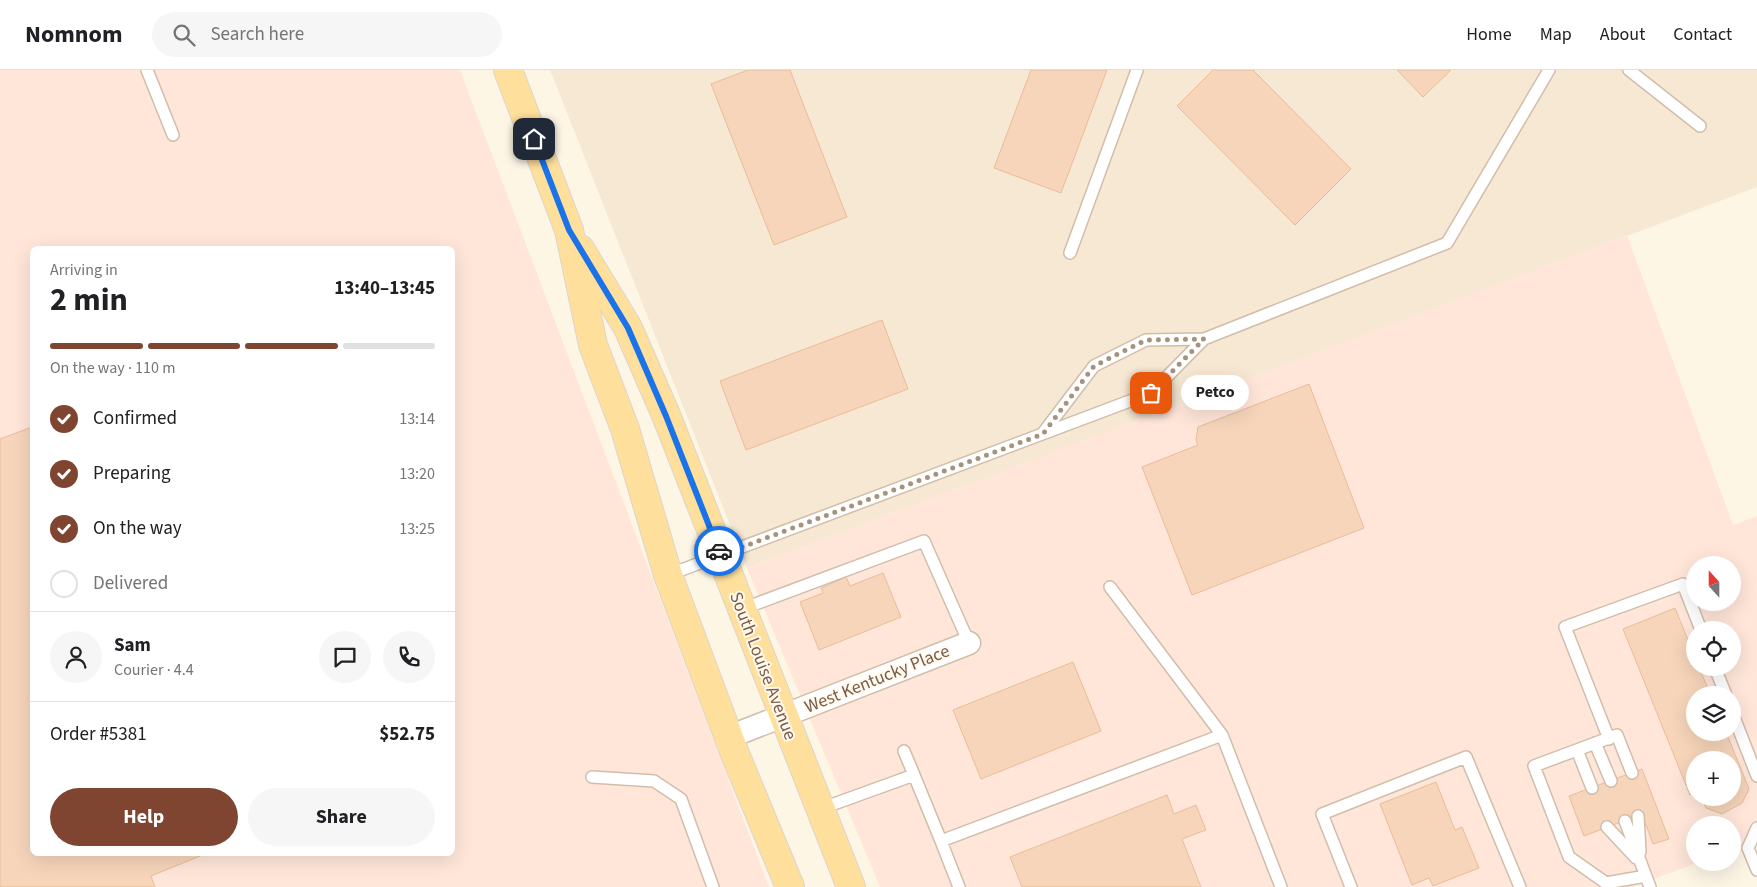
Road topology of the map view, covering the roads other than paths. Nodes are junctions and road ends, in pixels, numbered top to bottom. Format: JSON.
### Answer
{"nodes":[{"id":1,"x":147,"y":70,"type":"edge"},
{"id":2,"x":508,"y":70,"type":"edge"},
{"id":3,"x":1136,"y":70,"type":"edge"},
{"id":4,"x":1548,"y":70,"type":"edge"},
{"id":5,"x":1629,"y":70,"type":"edge"},
{"id":6,"x":1700,"y":126,"type":"dead end"},
{"id":7,"x":173,"y":135,"type":"dead end"},
{"id":8,"x":569,"y":230,"type":"junction"},
{"id":9,"x":1070,"y":252,"type":"dead end"},
{"id":10,"x":1204,"y":339,"type":"junction"},
{"id":11,"x":1043,"y":434,"type":"junction"},
{"id":12,"x":721,"y":555,"type":"junction"},
{"id":13,"x":668,"y":575,"type":"junction"},
{"id":14,"x":1110,"y":587,"type":"dead end"},
{"id":15,"x":741,"y":610,"type":"junction"},
{"id":16,"x":1697,"y":621,"type":"edge"},
{"id":17,"x":969,"y":643,"type":"joint"},
{"id":18,"x":783,"y":716,"type":"junction"},
{"id":19,"x":1222,"y":735,"type":"junction"},
{"id":20,"x":1741,"y":735,"type":"edge"},
{"id":21,"x":729,"y":738,"type":"junction"},
{"id":22,"x":1609,"y":739,"type":"junction"},
{"id":23,"x":1594,"y":744,"type":"junction"},
{"id":24,"x":1577,"y":750,"type":"junction"},
{"id":25,"x":904,"y":751,"type":"dead end"},
{"id":26,"x":1632,"y":773,"type":"dead end"},
{"id":27,"x":914,"y":775,"type":"junction"},
{"id":28,"x":592,"y":776,"type":"dead end"},
{"id":29,"x":1757,"y":776,"type":"edge"},
{"id":30,"x":1611,"y":781,"type":"dead end"},
{"id":31,"x":1592,"y":788,"type":"dead end"},
{"id":32,"x":820,"y":809,"type":"junction"},
{"id":33,"x":1638,"y":816,"type":"dead end"},
{"id":34,"x":1624,"y":821,"type":"dead end"},
{"id":35,"x":1608,"y":827,"type":"dead end"},
{"id":36,"x":1757,"y":828,"type":"edge"},
{"id":37,"x":941,"y":842,"type":"junction"},
{"id":38,"x":1640,"y":863,"type":"junction"},
{"id":39,"x":1757,"y":870,"type":"edge"},
{"id":40,"x":1648,"y":882,"type":"edge"},
{"id":41,"x":713,"y":887,"type":"edge"},
{"id":42,"x":790,"y":887,"type":"edge"},
{"id":43,"x":851,"y":887,"type":"edge"},
{"id":44,"x":960,"y":887,"type":"edge"},
{"id":45,"x":1281,"y":887,"type":"edge"},
{"id":46,"x":1351,"y":887,"type":"edge"},
{"id":47,"x":1520,"y":887,"type":"edge"}],
"edges":[{"from":1,"to":7,"type":"lane"},
{"from":2,"to":8,"type":"main road","name":"South Louise Avenue"},
{"from":3,"to":9,"type":"lane"},
{"from":4,"to":10,"type":"lane"},
{"from":5,"to":6,"type":"lane"},
{"from":8,"to":12,"type":"main road","name":"South Louise Avenue"},
{"from":8,"to":13,"type":"main road","name":"South Louise Avenue"},
{"from":10,"to":11,"type":"lane"},
{"from":10,"to":11,"type":"lane"},
{"from":11,"to":12,"type":"lane"},
{"from":12,"to":13,"type":"lane"},
{"from":12,"to":15,"type":"main road","name":"South Louise Avenue"},
{"from":13,"to":21,"type":"main road","name":"South Louise Avenue"},
{"from":14,"to":19,"type":"lane"},
{"from":15,"to":17,"type":"lane"},
{"from":15,"to":18,"type":"main road","name":"South Louise Avenue"},
{"from":16,"to":22,"type":"lane"},
{"from":17,"to":18,"type":"street","name":"West Kentucky Place"},
{"from":18,"to":21,"type":"street","name":"West Kentucky Place"},
{"from":18,"to":32,"type":"main road","name":"South Louise Avenue"},
{"from":19,"to":37,"type":"lane"},
{"from":19,"to":45,"type":"lane"},
{"from":20,"to":29,"type":"lane"},
{"from":21,"to":42,"type":"main road","name":"South Louise Avenue"},
{"from":22,"to":23,"type":"lane"},
{"from":22,"to":26,"type":"lane"},
{"from":23,"to":24,"type":"lane"},
{"from":23,"to":30,"type":"lane"},
{"from":24,"to":31,"type":"lane"},
{"from":24,"to":40,"type":"lane"},
{"from":25,"to":27,"type":"lane"},
{"from":27,"to":32,"type":"lane"},
{"from":27,"to":37,"type":"lane"},
{"from":28,"to":41,"type":"lane"},
{"from":32,"to":43,"type":"main road","name":"South Louise Avenue"},
{"from":33,"to":38,"type":"lane"},
{"from":34,"to":38,"type":"lane"},
{"from":35,"to":38,"type":"lane"},
{"from":36,"to":39,"type":"lane"},
{"from":37,"to":44,"type":"lane"},
{"from":38,"to":40,"type":"lane"},
{"from":46,"to":47,"type":"lane"}]}
